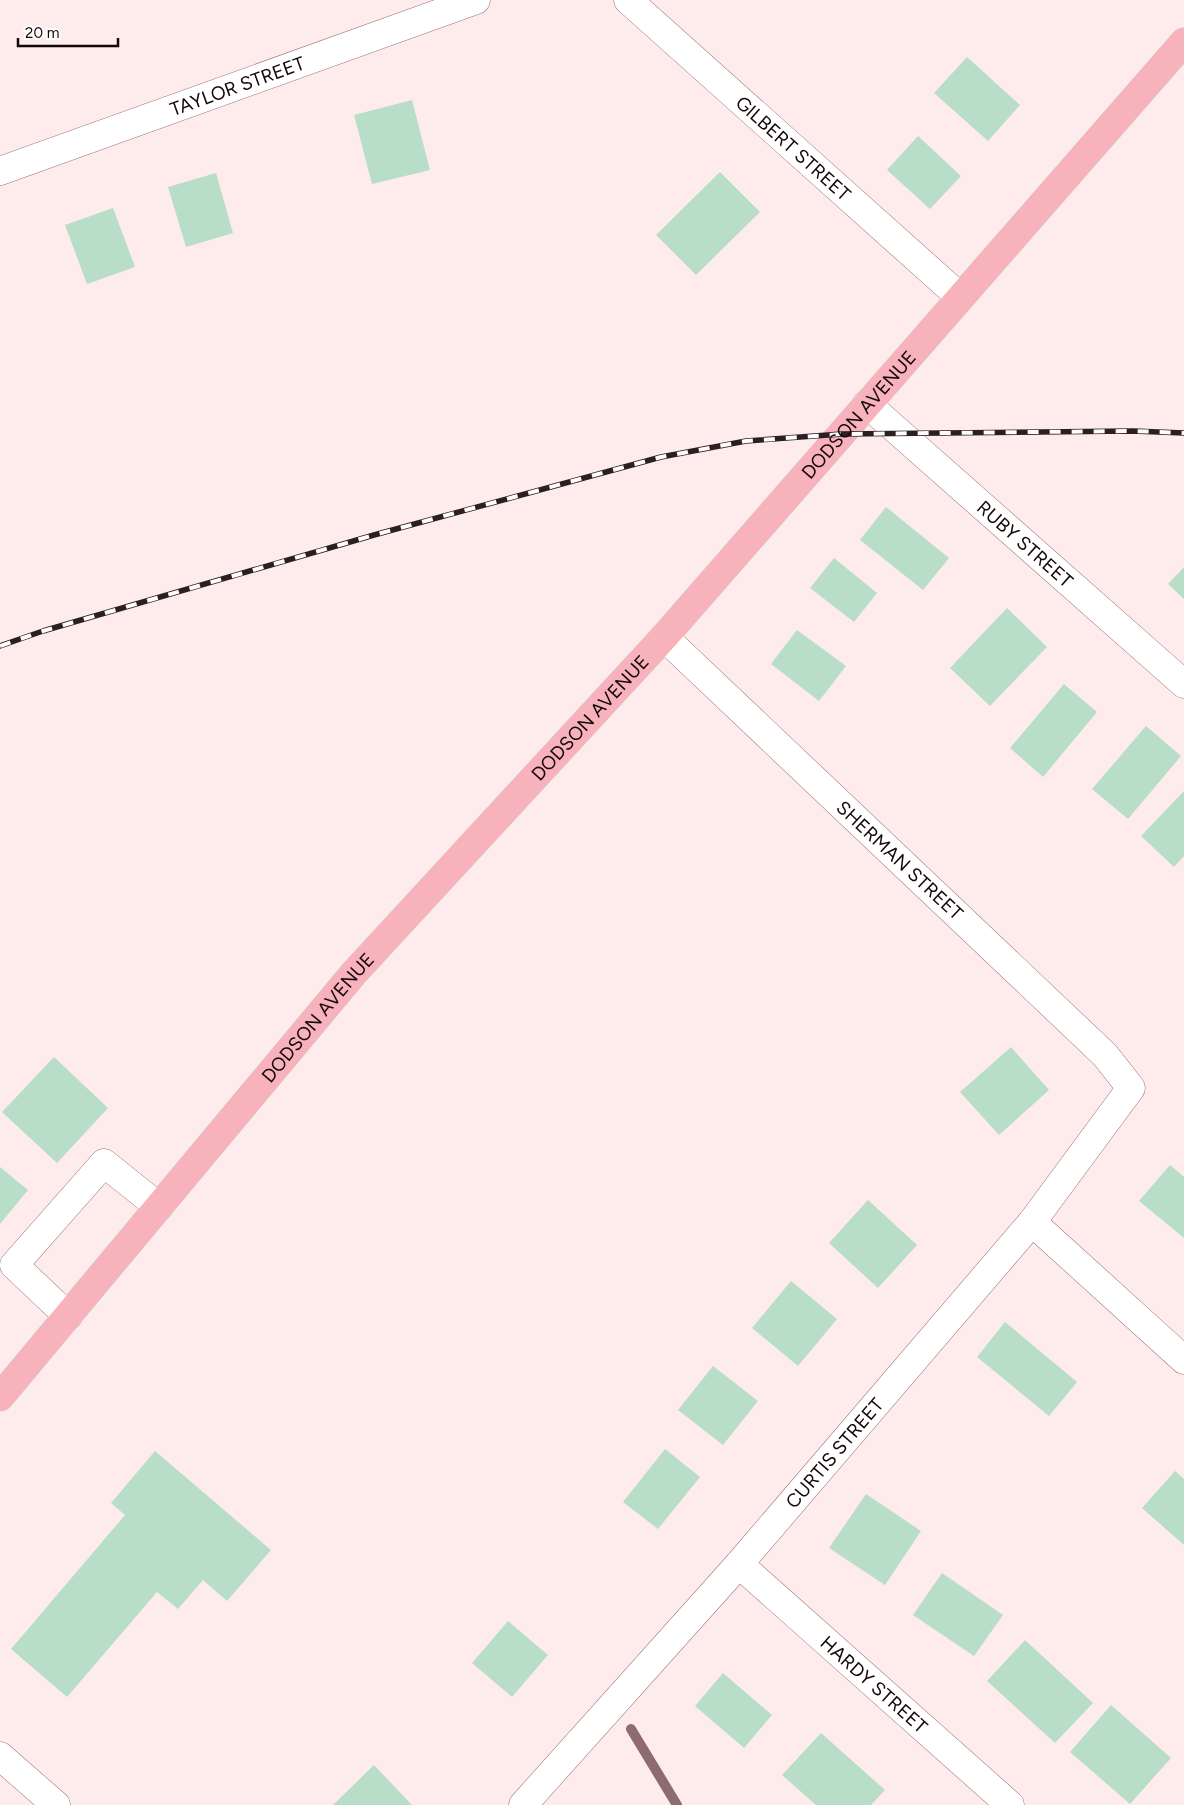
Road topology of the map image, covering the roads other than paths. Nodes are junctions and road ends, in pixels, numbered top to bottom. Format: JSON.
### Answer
{"nodes":[{"id":1,"x":476,"y":0,"type":"edge"},
{"id":2,"x":628,"y":0,"type":"edge"},
{"id":3,"x":1184,"y":42,"type":"edge"},
{"id":4,"x":0,"y":171,"type":"edge"},
{"id":5,"x":960,"y":298,"type":"junction"},
{"id":6,"x":867,"y":404,"type":"junction"},
{"id":7,"x":664,"y":637,"type":"junction"},
{"id":8,"x":1184,"y":684,"type":"edge"},
{"id":9,"x":1131,"y":1088,"type":"joint"},
{"id":10,"x":159,"y":1207,"type":"junction"},
{"id":11,"x":1032,"y":1222,"type":"junction"},
{"id":12,"x":68,"y":1316,"type":"junction"},
{"id":13,"x":1184,"y":1360,"type":"edge"},
{"id":14,"x":0,"y":1398,"type":"edge"},
{"id":15,"x":739,"y":1564,"type":"junction"},
{"id":16,"x":0,"y":1756,"type":"edge"},
{"id":17,"x":56,"y":1805,"type":"edge"},
{"id":18,"x":523,"y":1805,"type":"edge"},
{"id":19,"x":1010,"y":1805,"type":"edge"}],
"edges":[{"from":1,"to":4,"type":"street","name":"TAYLOR STREET"},
{"from":2,"to":5,"type":"street","name":"GILBERT STREET"},
{"from":3,"to":5,"type":"main road","name":"DODSON AVENUE"},
{"from":5,"to":6,"type":"main road","name":"DODSON AVENUE"},
{"from":6,"to":7,"type":"main road","name":"DODSON AVENUE"},
{"from":6,"to":8,"type":"street","name":"RUBY STREET"},
{"from":7,"to":9,"type":"street","name":"SHERMAN STREET"},
{"from":7,"to":10,"type":"main road","name":"DODSON AVENUE"},
{"from":9,"to":11,"type":"street","name":"CURTIS STREET"},
{"from":10,"to":12,"type":"main road","name":"DODSON AVENUE"},
{"from":10,"to":12,"type":"street"},
{"from":11,"to":13,"type":"street"},
{"from":11,"to":15,"type":"street","name":"CURTIS STREET"},
{"from":12,"to":14,"type":"main road","name":"DODSON AVENUE"},
{"from":15,"to":18,"type":"street","name":"CURTIS STREET"},
{"from":15,"to":19,"type":"street","name":"HARDY STREET"},
{"from":16,"to":17,"type":"street"}]}
